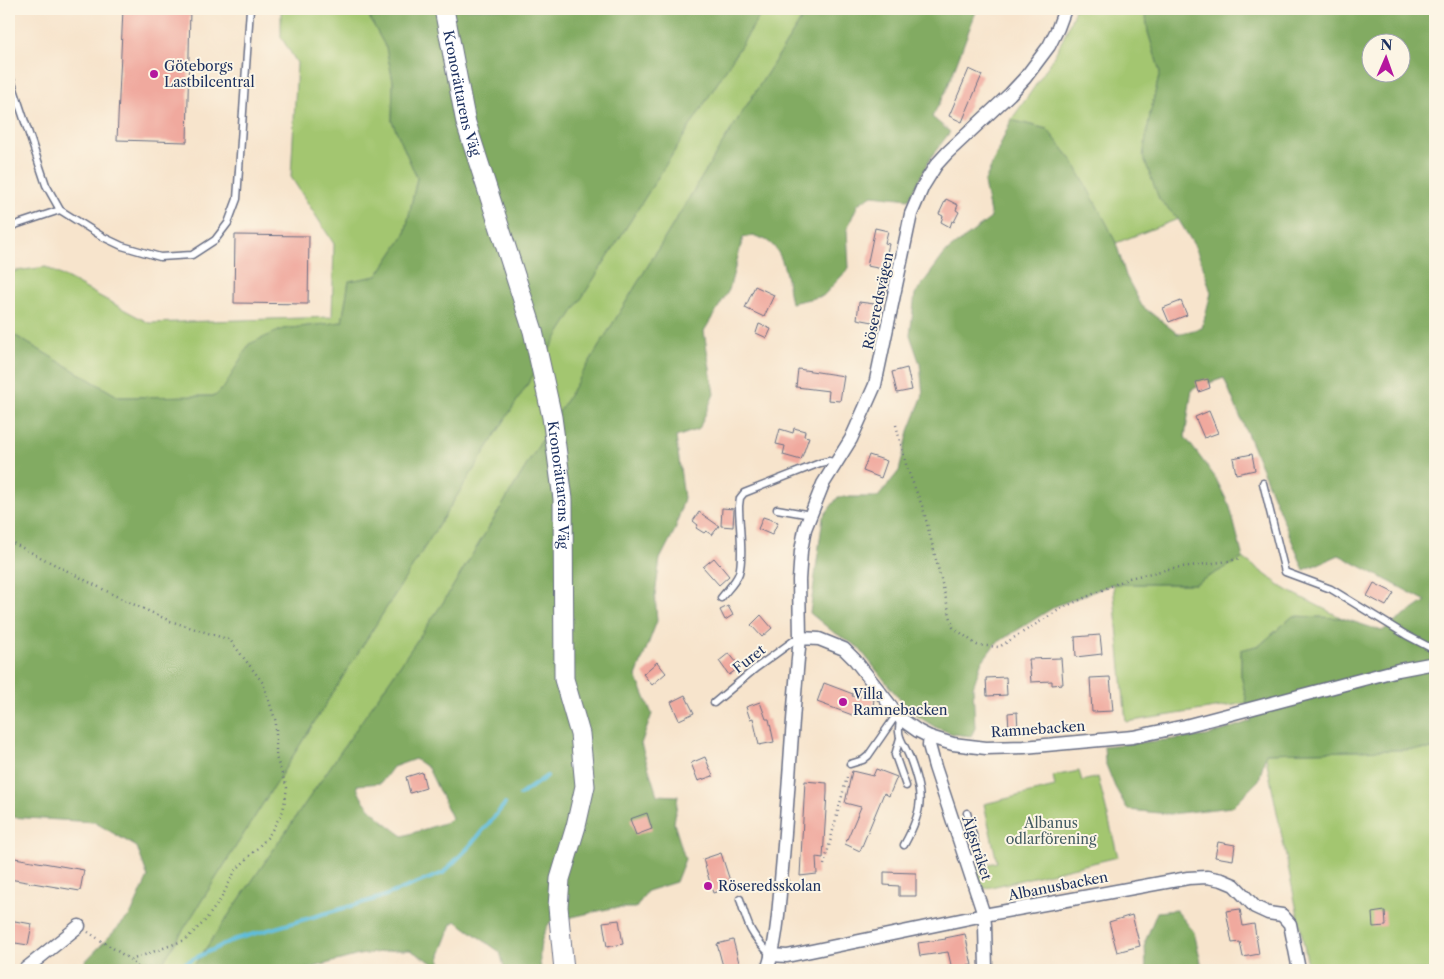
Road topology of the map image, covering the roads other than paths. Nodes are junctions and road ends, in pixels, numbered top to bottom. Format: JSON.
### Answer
{"nodes":[{"id":1,"x":250,"y":9,"type":"edge"},
{"id":2,"x":444,"y":9,"type":"edge"},
{"id":3,"x":1065,"y":9,"type":"edge"},
{"id":4,"x":9,"y":74,"type":"edge"},
{"id":5,"x":60,"y":210,"type":"junction"},
{"id":6,"x":9,"y":227,"type":"edge"},
{"id":7,"x":837,"y":463,"type":"junction"},
{"id":8,"x":1263,"y":483,"type":"dead end"},
{"id":9,"x":777,"y":509,"type":"dead end"},
{"id":10,"x":811,"y":515,"type":"junction"},
{"id":11,"x":721,"y":598,"type":"dead end"},
{"id":12,"x":800,"y":638,"type":"junction"},
{"id":13,"x":1435,"y":655,"type":"edge"},
{"id":14,"x":1435,"y":663,"type":"edge"},
{"id":15,"x":714,"y":702,"type":"dead end"},
{"id":16,"x":899,"y":717,"type":"junction"},
{"id":17,"x":930,"y":737,"type":"junction"},
{"id":18,"x":900,"y":738,"type":"junction"},
{"id":19,"x":850,"y":764,"type":"road end"},
{"id":20,"x":906,"y":786,"type":"dead end"},
{"id":21,"x":967,"y":812,"type":"dead end"},
{"id":22,"x":904,"y":845,"type":"dead end"},
{"id":23,"x":964,"y":859,"type":"junction"},
{"id":24,"x":740,"y":899,"type":"dead end"},
{"id":25,"x":984,"y":915,"type":"junction"},
{"id":26,"x":79,"y":926,"type":"road end"},
{"id":27,"x":771,"y":955,"type":"junction"},
{"id":28,"x":24,"y":970,"type":"edge"},
{"id":29,"x":564,"y":970,"type":"edge"},
{"id":30,"x":767,"y":970,"type":"edge"},
{"id":31,"x":986,"y":970,"type":"edge"},
{"id":32,"x":1299,"y":970,"type":"edge"}],
"edges":[{"from":1,"to":5,"type":"lane"},
{"from":2,"to":29,"type":"street","name":"Kronorättarens Väg"},
{"from":3,"to":7,"type":"street","name":"Röseredsvägen"},
{"from":4,"to":5,"type":"lane"},
{"from":5,"to":6,"type":"lane"},
{"from":7,"to":10,"type":"street","name":"Röseredsvägen"},
{"from":7,"to":11,"type":"lane"},
{"from":8,"to":13,"type":"lane"},
{"from":9,"to":10,"type":"lane"},
{"from":10,"to":12,"type":"street","name":"Röseredsvägen"},
{"from":12,"to":15,"type":"lane","name":"Furet"},
{"from":12,"to":16,"type":"street","name":"Ramnebacken"},
{"from":12,"to":27,"type":"street"},
{"from":14,"to":17,"type":"street","name":"Ramnebacken"},
{"from":16,"to":17,"type":"street","name":"Ramnebacken"},
{"from":16,"to":18,"type":"lane"},
{"from":16,"to":19,"type":"lane"},
{"from":17,"to":23,"type":"street","name":"Älgstråket"},
{"from":18,"to":20,"type":"lane"},
{"from":18,"to":22,"type":"lane"},
{"from":21,"to":23,"type":"lane"},
{"from":23,"to":25,"type":"street","name":"Älgstråket"},
{"from":24,"to":27,"type":"lane"},
{"from":25,"to":27,"type":"street","name":"Albanusbacken"},
{"from":25,"to":31,"type":"street","name":"Älgstråket"},
{"from":25,"to":32,"type":"street","name":"Albanusbacken"},
{"from":26,"to":28,"type":"street"},
{"from":27,"to":30,"type":"street"}]}
